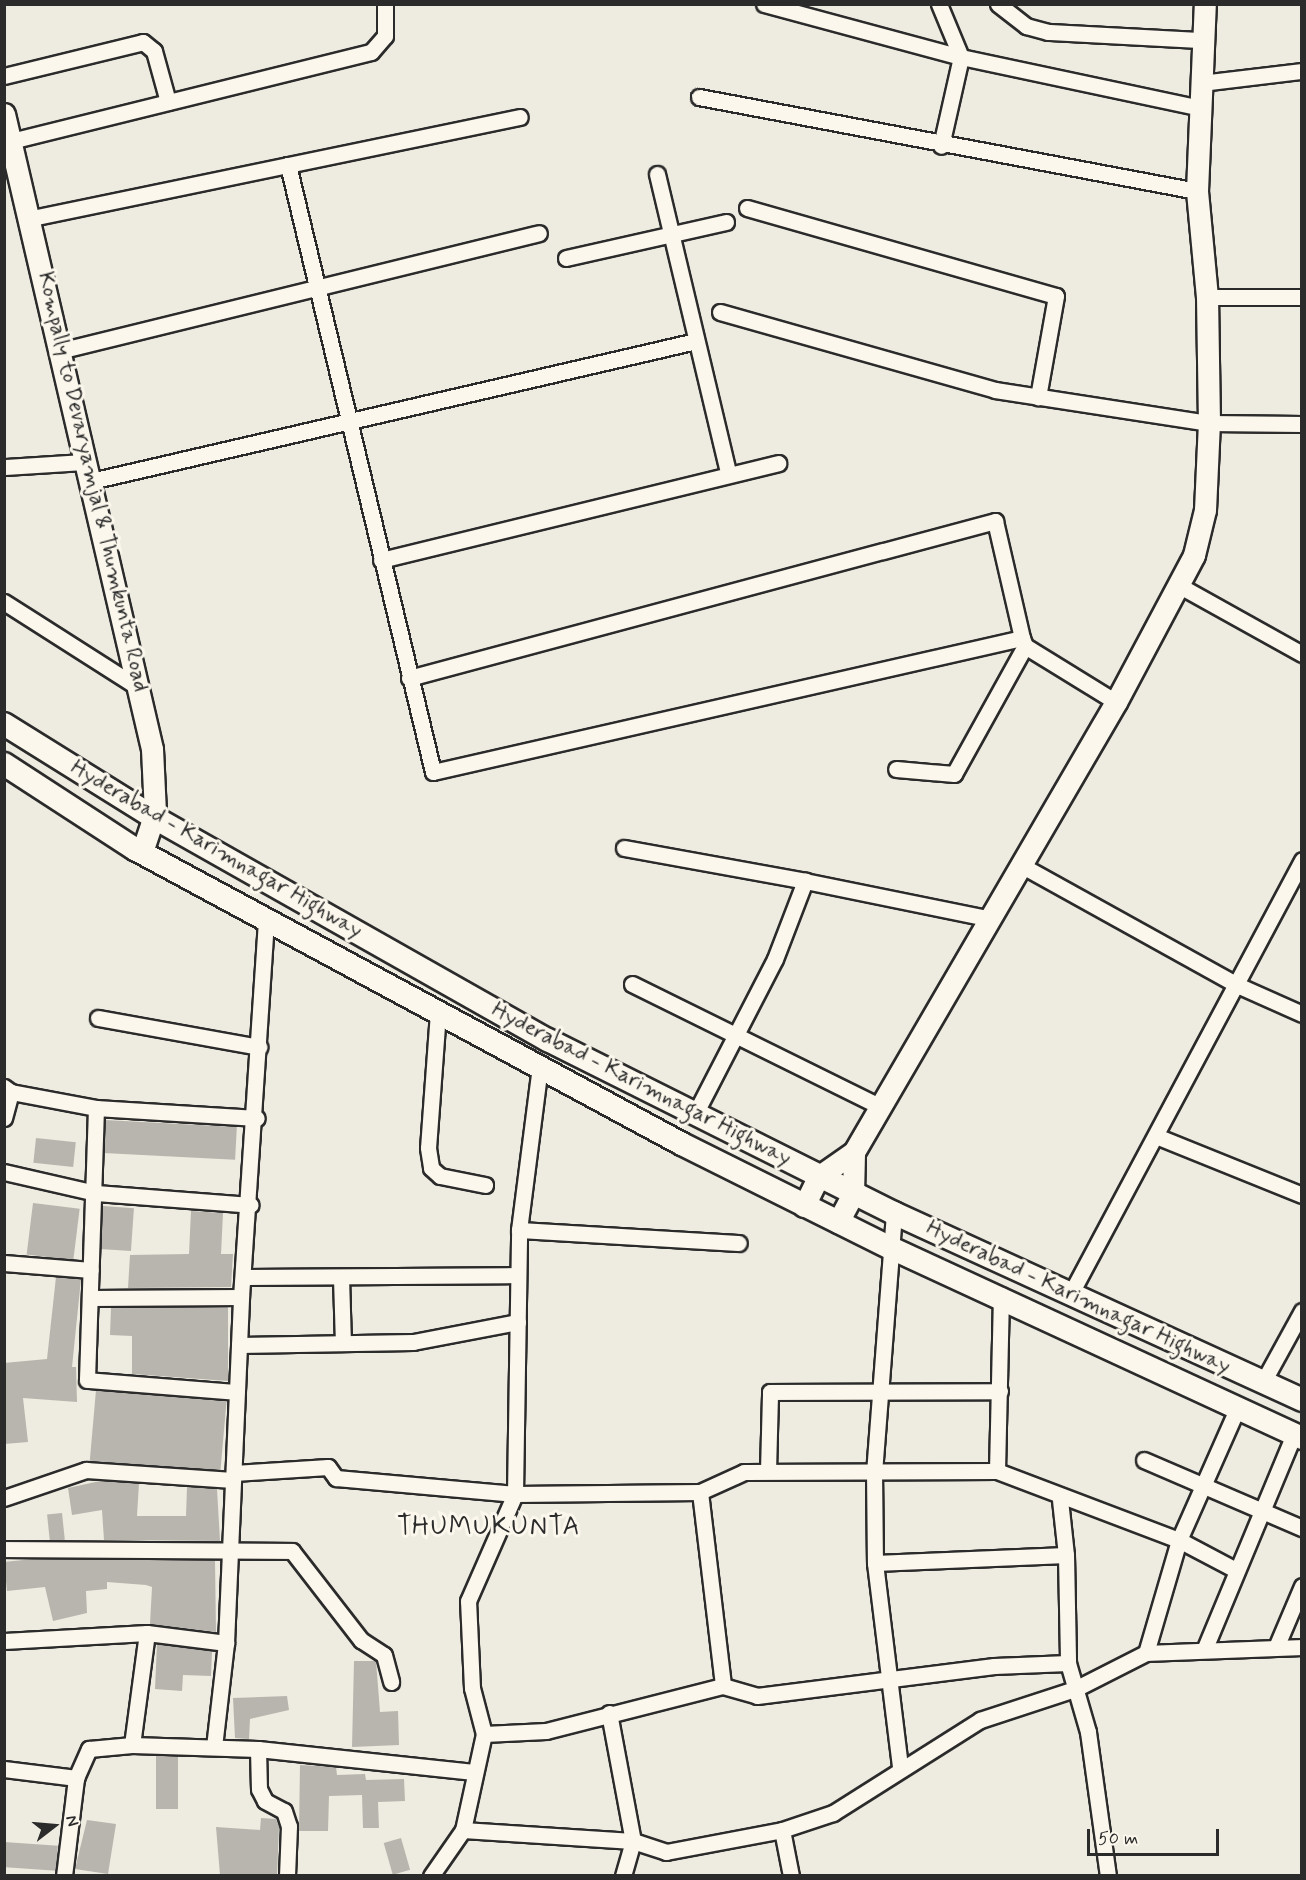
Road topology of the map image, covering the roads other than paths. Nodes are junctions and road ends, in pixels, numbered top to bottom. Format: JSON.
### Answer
{"nodes":[{"id":1,"x":385,"y":4,"type":"edge"},
{"id":2,"x":764,"y":4,"type":"edge"},
{"id":3,"x":939,"y":4,"type":"edge"},
{"id":4,"x":998,"y":4,"type":"edge"},
{"id":5,"x":1205,"y":4,"type":"edge"},
{"id":6,"x":1201,"y":40,"type":"junction"},
{"id":7,"x":961,"y":57,"type":"junction"},
{"id":8,"x":1302,"y":71,"type":"edge"},
{"id":9,"x":4,"y":76,"type":"edge"},
{"id":10,"x":1201,"y":83,"type":"junction"},
{"id":11,"x":699,"y":97,"type":"dead end"},
{"id":12,"x":168,"y":102,"type":"junction"},
{"id":13,"x":1200,"y":108,"type":"junction"},
{"id":14,"x":4,"y":114,"type":"edge"},
{"id":15,"x":520,"y":117,"type":"dead end"},
{"id":16,"x":11,"y":141,"type":"junction"},
{"id":17,"x":941,"y":146,"type":"junction"},
{"id":18,"x":288,"y":165,"type":"junction"},
{"id":19,"x":657,"y":174,"type":"dead end"},
{"id":20,"x":1197,"y":191,"type":"junction"},
{"id":21,"x":747,"y":208,"type":"dead end"},
{"id":22,"x":32,"y":218,"type":"junction"},
{"id":23,"x":726,"y":222,"type":"dead end"},
{"id":24,"x":539,"y":233,"type":"dead end"},
{"id":25,"x":671,"y":235,"type":"junction"},
{"id":26,"x":566,"y":258,"type":"dead end"},
{"id":27,"x":321,"y":290,"type":"junction"},
{"id":28,"x":1207,"y":297,"type":"junction"},
{"id":29,"x":1302,"y":297,"type":"edge"},
{"id":30,"x":720,"y":312,"type":"dead end"},
{"id":31,"x":696,"y":341,"type":"junction"},
{"id":32,"x":59,"y":351,"type":"junction"},
{"id":33,"x":1038,"y":397,"type":"junction"},
{"id":34,"x":349,"y":422,"type":"junction"},
{"id":35,"x":1209,"y":423,"type":"junction"},
{"id":36,"x":1302,"y":424,"type":"edge"},
{"id":37,"x":778,"y":464,"type":"dead end"},
{"id":38,"x":4,"y":467,"type":"edge"},
{"id":39,"x":87,"y":471,"type":"junction"},
{"id":40,"x":728,"y":472,"type":"junction"},
{"id":41,"x":381,"y":560,"type":"junction"},
{"id":42,"x":1180,"y":586,"type":"junction"},
{"id":43,"x":4,"y":602,"type":"edge"},
{"id":44,"x":1023,"y":642,"type":"junction"},
{"id":45,"x":1302,"y":654,"type":"edge"},
{"id":46,"x":410,"y":678,"type":"junction"},
{"id":47,"x":139,"y":688,"type":"junction"},
{"id":48,"x":1116,"y":702,"type":"junction"},
{"id":49,"x":4,"y":724,"type":"edge"},
{"id":50,"x":4,"y":764,"type":"edge"},
{"id":51,"x":896,"y":770,"type":"dead end"},
{"id":52,"x":155,"y":818,"type":"junction"},
{"id":53,"x":624,"y":848,"type":"dead end"},
{"id":54,"x":142,"y":852,"type":"junction"},
{"id":55,"x":1302,"y":860,"type":"edge"},
{"id":56,"x":1019,"y":864,"type":"junction"},
{"id":57,"x":805,"y":881,"type":"junction"},
{"id":58,"x":1287,"y":885,"type":"junction"},
{"id":59,"x":1302,"y":893,"type":"edge"},
{"id":60,"x":992,"y":919,"type":"junction"},
{"id":61,"x":266,"y":920,"type":"junction"},
{"id":62,"x":632,"y":984,"type":"dead end"},
{"id":63,"x":1237,"y":985,"type":"junction"},
{"id":64,"x":438,"y":1012,"type":"junction"},
{"id":65,"x":1302,"y":1014,"type":"edge"},
{"id":66,"x":98,"y":1018,"type":"dead end"},
{"id":67,"x":736,"y":1032,"type":"junction"},
{"id":68,"x":259,"y":1047,"type":"junction"},
{"id":69,"x":540,"y":1066,"type":"junction"},
{"id":70,"x":8,"y":1090,"type":"edge"},
{"id":71,"x":879,"y":1106,"type":"junction"},
{"id":72,"x":96,"y":1108,"type":"junction"},
{"id":73,"x":695,"y":1114,"type":"junction"},
{"id":74,"x":4,"y":1118,"type":"edge"},
{"id":75,"x":257,"y":1118,"type":"junction"},
{"id":76,"x":1156,"y":1136,"type":"junction"},
{"id":77,"x":854,"y":1152,"type":"junction"},
{"id":78,"x":4,"y":1172,"type":"edge"},
{"id":79,"x":818,"y":1177,"type":"junction"},
{"id":80,"x":485,"y":1185,"type":"dead end"},
{"id":81,"x":96,"y":1193,"type":"junction"},
{"id":82,"x":853,"y":1194,"type":"junction"},
{"id":83,"x":1302,"y":1195,"type":"edge"},
{"id":84,"x":251,"y":1205,"type":"junction"},
{"id":85,"x":804,"y":1206,"type":"junction"},
{"id":86,"x":894,"y":1214,"type":"junction"},
{"id":87,"x":838,"y":1222,"type":"junction"},
{"id":88,"x":519,"y":1230,"type":"junction"},
{"id":89,"x":739,"y":1243,"type":"dead end"},
{"id":90,"x":891,"y":1248,"type":"junction"},
{"id":91,"x":4,"y":1263,"type":"edge"},
{"id":92,"x":91,"y":1270,"type":"junction"},
{"id":93,"x":516,"y":1275,"type":"junction"},
{"id":94,"x":245,"y":1277,"type":"junction"},
{"id":95,"x":341,"y":1277,"type":"junction"},
{"id":96,"x":1001,"y":1295,"type":"junction"},
{"id":97,"x":1070,"y":1295,"type":"junction"},
{"id":98,"x":241,"y":1297,"type":"junction"},
{"id":99,"x":91,"y":1298,"type":"junction"},
{"id":100,"x":1302,"y":1311,"type":"edge"},
{"id":101,"x":518,"y":1322,"type":"junction"},
{"id":102,"x":343,"y":1343,"type":"junction"},
{"id":103,"x":239,"y":1345,"type":"junction"},
{"id":104,"x":1263,"y":1382,"type":"junction"},
{"id":105,"x":882,"y":1390,"type":"junction"},
{"id":106,"x":1000,"y":1391,"type":"junction"},
{"id":107,"x":237,"y":1392,"type":"junction"},
{"id":108,"x":1302,"y":1400,"type":"edge"},
{"id":109,"x":1237,"y":1409,"type":"junction"},
{"id":110,"x":1298,"y":1436,"type":"edge"},
{"id":111,"x":1144,"y":1460,"type":"dead end"},
{"id":112,"x":874,"y":1470,"type":"junction"},
{"id":113,"x":768,"y":1471,"type":"junction"},
{"id":114,"x":997,"y":1471,"type":"junction"},
{"id":115,"x":233,"y":1476,"type":"junction"},
{"id":116,"x":1204,"y":1483,"type":"junction"},
{"id":117,"x":700,"y":1491,"type":"junction"},
{"id":118,"x":515,"y":1494,"type":"junction"},
{"id":119,"x":4,"y":1498,"type":"edge"},
{"id":120,"x":1060,"y":1500,"type":"junction"},
{"id":121,"x":1260,"y":1510,"type":"junction"},
{"id":122,"x":1302,"y":1528,"type":"edge"},
{"id":123,"x":1179,"y":1540,"type":"junction"},
{"id":124,"x":4,"y":1549,"type":"edge"},
{"id":125,"x":230,"y":1552,"type":"junction"},
{"id":126,"x":1066,"y":1555,"type":"junction"},
{"id":127,"x":875,"y":1563,"type":"junction"},
{"id":128,"x":1236,"y":1570,"type":"junction"},
{"id":129,"x":1302,"y":1586,"type":"edge"},
{"id":130,"x":147,"y":1634,"type":"junction"},
{"id":131,"x":4,"y":1641,"type":"edge"},
{"id":132,"x":226,"y":1643,"type":"junction"},
{"id":133,"x":1277,"y":1645,"type":"junction"},
{"id":134,"x":1302,"y":1647,"type":"edge"},
{"id":135,"x":1204,"y":1648,"type":"junction"},
{"id":136,"x":1146,"y":1653,"type":"junction"},
{"id":137,"x":1068,"y":1663,"type":"junction"},
{"id":138,"x":892,"y":1679,"type":"junction"},
{"id":139,"x":391,"y":1682,"type":"dead end"},
{"id":140,"x":723,"y":1686,"type":"junction"},
{"id":141,"x":1076,"y":1689,"type":"junction"},
{"id":142,"x":609,"y":1713,"type":"junction"},
{"id":143,"x":484,"y":1734,"type":"junction"},
{"id":144,"x":132,"y":1745,"type":"junction"},
{"id":145,"x":214,"y":1747,"type":"junction"},
{"id":146,"x":258,"y":1749,"type":"junction"},
{"id":147,"x":900,"y":1768,"type":"junction"},
{"id":148,"x":4,"y":1769,"type":"edge"},
{"id":149,"x":474,"y":1772,"type":"junction"},
{"id":150,"x":76,"y":1778,"type":"junction"},
{"id":151,"x":463,"y":1830,"type":"junction"},
{"id":152,"x":782,"y":1830,"type":"junction"},
{"id":153,"x":633,"y":1841,"type":"junction"},
{"id":154,"x":64,"y":1875,"type":"edge"},
{"id":155,"x":287,"y":1875,"type":"edge"},
{"id":156,"x":432,"y":1875,"type":"edge"},
{"id":157,"x":623,"y":1875,"type":"edge"},
{"id":158,"x":791,"y":1875,"type":"edge"},
{"id":159,"x":1108,"y":1875,"type":"edge"}],
"edges":[{"from":1,"to":12,"type":"street"},
{"from":2,"to":7,"type":"street"},
{"from":3,"to":7,"type":"street"},
{"from":4,"to":6,"type":"street"},
{"from":5,"to":6,"type":"street"},
{"from":6,"to":10,"type":"street"},
{"from":7,"to":13,"type":"street"},
{"from":7,"to":17,"type":"street"},
{"from":8,"to":10,"type":"street"},
{"from":9,"to":12,"type":"street"},
{"from":10,"to":13,"type":"street"},
{"from":11,"to":17,"type":"street"},
{"from":12,"to":16,"type":"street"},
{"from":13,"to":20,"type":"street"},
{"from":14,"to":16,"type":"street","name":"Kompally to Devaryamjal & Thumkunta Road"},
{"from":15,"to":18,"type":"street"},
{"from":16,"to":22,"type":"street","name":"Kompally to Devaryamjal & Thumkunta Road"},
{"from":17,"to":20,"type":"street"},
{"from":18,"to":22,"type":"street"},
{"from":18,"to":27,"type":"street"},
{"from":19,"to":25,"type":"street"},
{"from":20,"to":28,"type":"street"},
{"from":21,"to":33,"type":"street"},
{"from":22,"to":32,"type":"street","name":"Kompally to Devaryamjal & Thumkunta Road"},
{"from":23,"to":25,"type":"street"},
{"from":24,"to":27,"type":"street"},
{"from":25,"to":26,"type":"street"},
{"from":25,"to":31,"type":"street"},
{"from":27,"to":32,"type":"street"},
{"from":27,"to":34,"type":"street"},
{"from":28,"to":29,"type":"street"},
{"from":28,"to":35,"type":"street"},
{"from":30,"to":33,"type":"street"},
{"from":31,"to":34,"type":"street"},
{"from":31,"to":40,"type":"street"},
{"from":32,"to":39,"type":"street","name":"Kompally to Devaryamjal & Thumkunta Road"},
{"from":33,"to":35,"type":"street"},
{"from":34,"to":39,"type":"street"},
{"from":34,"to":41,"type":"street"},
{"from":35,"to":36,"type":"street"},
{"from":35,"to":42,"type":"street"},
{"from":37,"to":40,"type":"street"},
{"from":38,"to":39,"type":"street"},
{"from":39,"to":47,"type":"street","name":"Kompally to Devaryamjal & Thumkunta Road"},
{"from":40,"to":41,"type":"street"},
{"from":41,"to":46,"type":"street"},
{"from":42,"to":45,"type":"street"},
{"from":42,"to":48,"type":"street"},
{"from":43,"to":47,"type":"street"},
{"from":44,"to":46,"type":"street"},
{"from":44,"to":46,"type":"street"},
{"from":44,"to":48,"type":"street"},
{"from":44,"to":51,"type":"street"},
{"from":47,"to":52,"type":"street","name":"Kompally to Devaryamjal & Thumkunta Road"},
{"from":48,"to":56,"type":"street"},
{"from":49,"to":52,"type":"main road","name":"Hyderabad - Karimnagar Highway"},
{"from":50,"to":54,"type":"main road","name":"Hyderabad - Karimnagar Highway"},
{"from":52,"to":54,"type":"street","name":"Kompally to Devaryamjal & Thumkunta Road"},
{"from":52,"to":73,"type":"main road","name":"Hyderabad - Karimnagar Highway"},
{"from":53,"to":57,"type":"street"},
{"from":54,"to":61,"type":"main road","name":"Hyderabad - Karimnagar Highway"},
{"from":55,"to":58,"type":"street"},
{"from":56,"to":60,"type":"street"},
{"from":56,"to":63,"type":"street"},
{"from":57,"to":60,"type":"street"},
{"from":57,"to":67,"type":"street"},
{"from":58,"to":59,"type":"street"},
{"from":58,"to":63,"type":"street"},
{"from":60,"to":71,"type":"street"},
{"from":61,"to":64,"type":"main road","name":"Hyderabad - Karimnagar Highway"},
{"from":61,"to":68,"type":"street"},
{"from":62,"to":67,"type":"street"},
{"from":63,"to":65,"type":"street"},
{"from":63,"to":76,"type":"street"},
{"from":64,"to":69,"type":"main road","name":"Hyderabad - Karimnagar Highway"},
{"from":64,"to":80,"type":"street"},
{"from":66,"to":68,"type":"street"},
{"from":67,"to":71,"type":"street"},
{"from":67,"to":73,"type":"street"},
{"from":68,"to":75,"type":"street"},
{"from":69,"to":85,"type":"main road","name":"Hyderabad - Karimnagar Highway"},
{"from":69,"to":88,"type":"street"},
{"from":70,"to":72,"type":"street"},
{"from":70,"to":74,"type":"street"},
{"from":71,"to":77,"type":"street"},
{"from":72,"to":75,"type":"street"},
{"from":72,"to":81,"type":"street"},
{"from":73,"to":79,"type":"main road","name":"Hyderabad - Karimnagar Highway"},
{"from":75,"to":84,"type":"street"},
{"from":76,"to":83,"type":"street"},
{"from":76,"to":97,"type":"street"},
{"from":77,"to":79,"type":"street"},
{"from":77,"to":82,"type":"street"},
{"from":78,"to":81,"type":"street"},
{"from":79,"to":82,"type":"main road","name":"Hyderabad - Karimnagar Highway"},
{"from":79,"to":85,"type":"street"},
{"from":81,"to":84,"type":"street"},
{"from":81,"to":92,"type":"street"},
{"from":82,"to":86,"type":"main road","name":"Hyderabad - Karimnagar Highway"},
{"from":82,"to":87,"type":"street"},
{"from":84,"to":94,"type":"street"},
{"from":85,"to":87,"type":"main road","name":"Hyderabad - Karimnagar Highway"},
{"from":86,"to":90,"type":"street"},
{"from":86,"to":97,"type":"main road","name":"Hyderabad - Karimnagar Highway"},
{"from":87,"to":90,"type":"main road","name":"Hyderabad - Karimnagar Highway"},
{"from":88,"to":89,"type":"street"},
{"from":88,"to":93,"type":"street"},
{"from":90,"to":96,"type":"main road","name":"Hyderabad - Karimnagar Highway"},
{"from":90,"to":105,"type":"street"},
{"from":91,"to":92,"type":"street"},
{"from":92,"to":99,"type":"street"},
{"from":93,"to":95,"type":"street"},
{"from":93,"to":101,"type":"street"},
{"from":94,"to":95,"type":"street"},
{"from":94,"to":98,"type":"street"},
{"from":95,"to":102,"type":"street"},
{"from":96,"to":106,"type":"street"},
{"from":96,"to":109,"type":"main road","name":"Hyderabad - Karimnagar Highway"},
{"from":97,"to":104,"type":"main road","name":"Hyderabad - Karimnagar Highway"},
{"from":98,"to":99,"type":"street"},
{"from":98,"to":103,"type":"street"},
{"from":99,"to":107,"type":"street"},
{"from":100,"to":104,"type":"street"},
{"from":101,"to":102,"type":"street"},
{"from":101,"to":118,"type":"street"},
{"from":102,"to":103,"type":"street"},
{"from":103,"to":107,"type":"street"},
{"from":104,"to":108,"type":"main road","name":"Hyderabad - Karimnagar Highway"},
{"from":105,"to":106,"type":"street"},
{"from":105,"to":112,"type":"street"},
{"from":105,"to":113,"type":"street"},
{"from":106,"to":114,"type":"street"},
{"from":107,"to":115,"type":"street"},
{"from":109,"to":110,"type":"main road","name":"Hyderabad - Karimnagar Highway"},
{"from":109,"to":116,"type":"street"},
{"from":110,"to":121,"type":"street"},
{"from":111,"to":116,"type":"street"},
{"from":112,"to":113,"type":"street"},
{"from":112,"to":114,"type":"street"},
{"from":112,"to":127,"type":"street"},
{"from":113,"to":117,"type":"street"},
{"from":114,"to":120,"type":"street"},
{"from":115,"to":118,"type":"street"},
{"from":115,"to":119,"type":"street"},
{"from":115,"to":125,"type":"street"},
{"from":116,"to":121,"type":"street"},
{"from":116,"to":123,"type":"street"},
{"from":117,"to":118,"type":"street"},
{"from":117,"to":140,"type":"street"},
{"from":118,"to":143,"type":"street"},
{"from":120,"to":123,"type":"street"},
{"from":120,"to":126,"type":"street"},
{"from":121,"to":122,"type":"street"},
{"from":121,"to":128,"type":"street"},
{"from":123,"to":128,"type":"street"},
{"from":123,"to":136,"type":"street"},
{"from":124,"to":125,"type":"street"},
{"from":125,"to":132,"type":"street"},
{"from":125,"to":139,"type":"street"},
{"from":126,"to":127,"type":"street"},
{"from":126,"to":137,"type":"street"},
{"from":127,"to":138,"type":"street"},
{"from":128,"to":135,"type":"street"},
{"from":129,"to":133,"type":"street"},
{"from":130,"to":131,"type":"street"},
{"from":130,"to":132,"type":"street"},
{"from":130,"to":144,"type":"street"},
{"from":132,"to":145,"type":"street"},
{"from":133,"to":134,"type":"street"},
{"from":133,"to":135,"type":"street"},
{"from":135,"to":136,"type":"street"},
{"from":136,"to":141,"type":"street"},
{"from":137,"to":138,"type":"street"},
{"from":137,"to":141,"type":"street"},
{"from":138,"to":140,"type":"street"},
{"from":138,"to":147,"type":"street"},
{"from":140,"to":142,"type":"street"},
{"from":141,"to":147,"type":"street"},
{"from":141,"to":159,"type":"street"},
{"from":142,"to":143,"type":"street"},
{"from":142,"to":153,"type":"street"},
{"from":143,"to":149,"type":"street"},
{"from":144,"to":145,"type":"street"},
{"from":144,"to":150,"type":"street"},
{"from":145,"to":146,"type":"street"},
{"from":146,"to":149,"type":"street"},
{"from":146,"to":155,"type":"street"},
{"from":147,"to":152,"type":"street"},
{"from":148,"to":150,"type":"street"},
{"from":149,"to":151,"type":"street"},
{"from":150,"to":154,"type":"street"},
{"from":151,"to":153,"type":"street"},
{"from":151,"to":156,"type":"street"},
{"from":152,"to":153,"type":"street"},
{"from":152,"to":158,"type":"street"},
{"from":153,"to":157,"type":"street"}]}
